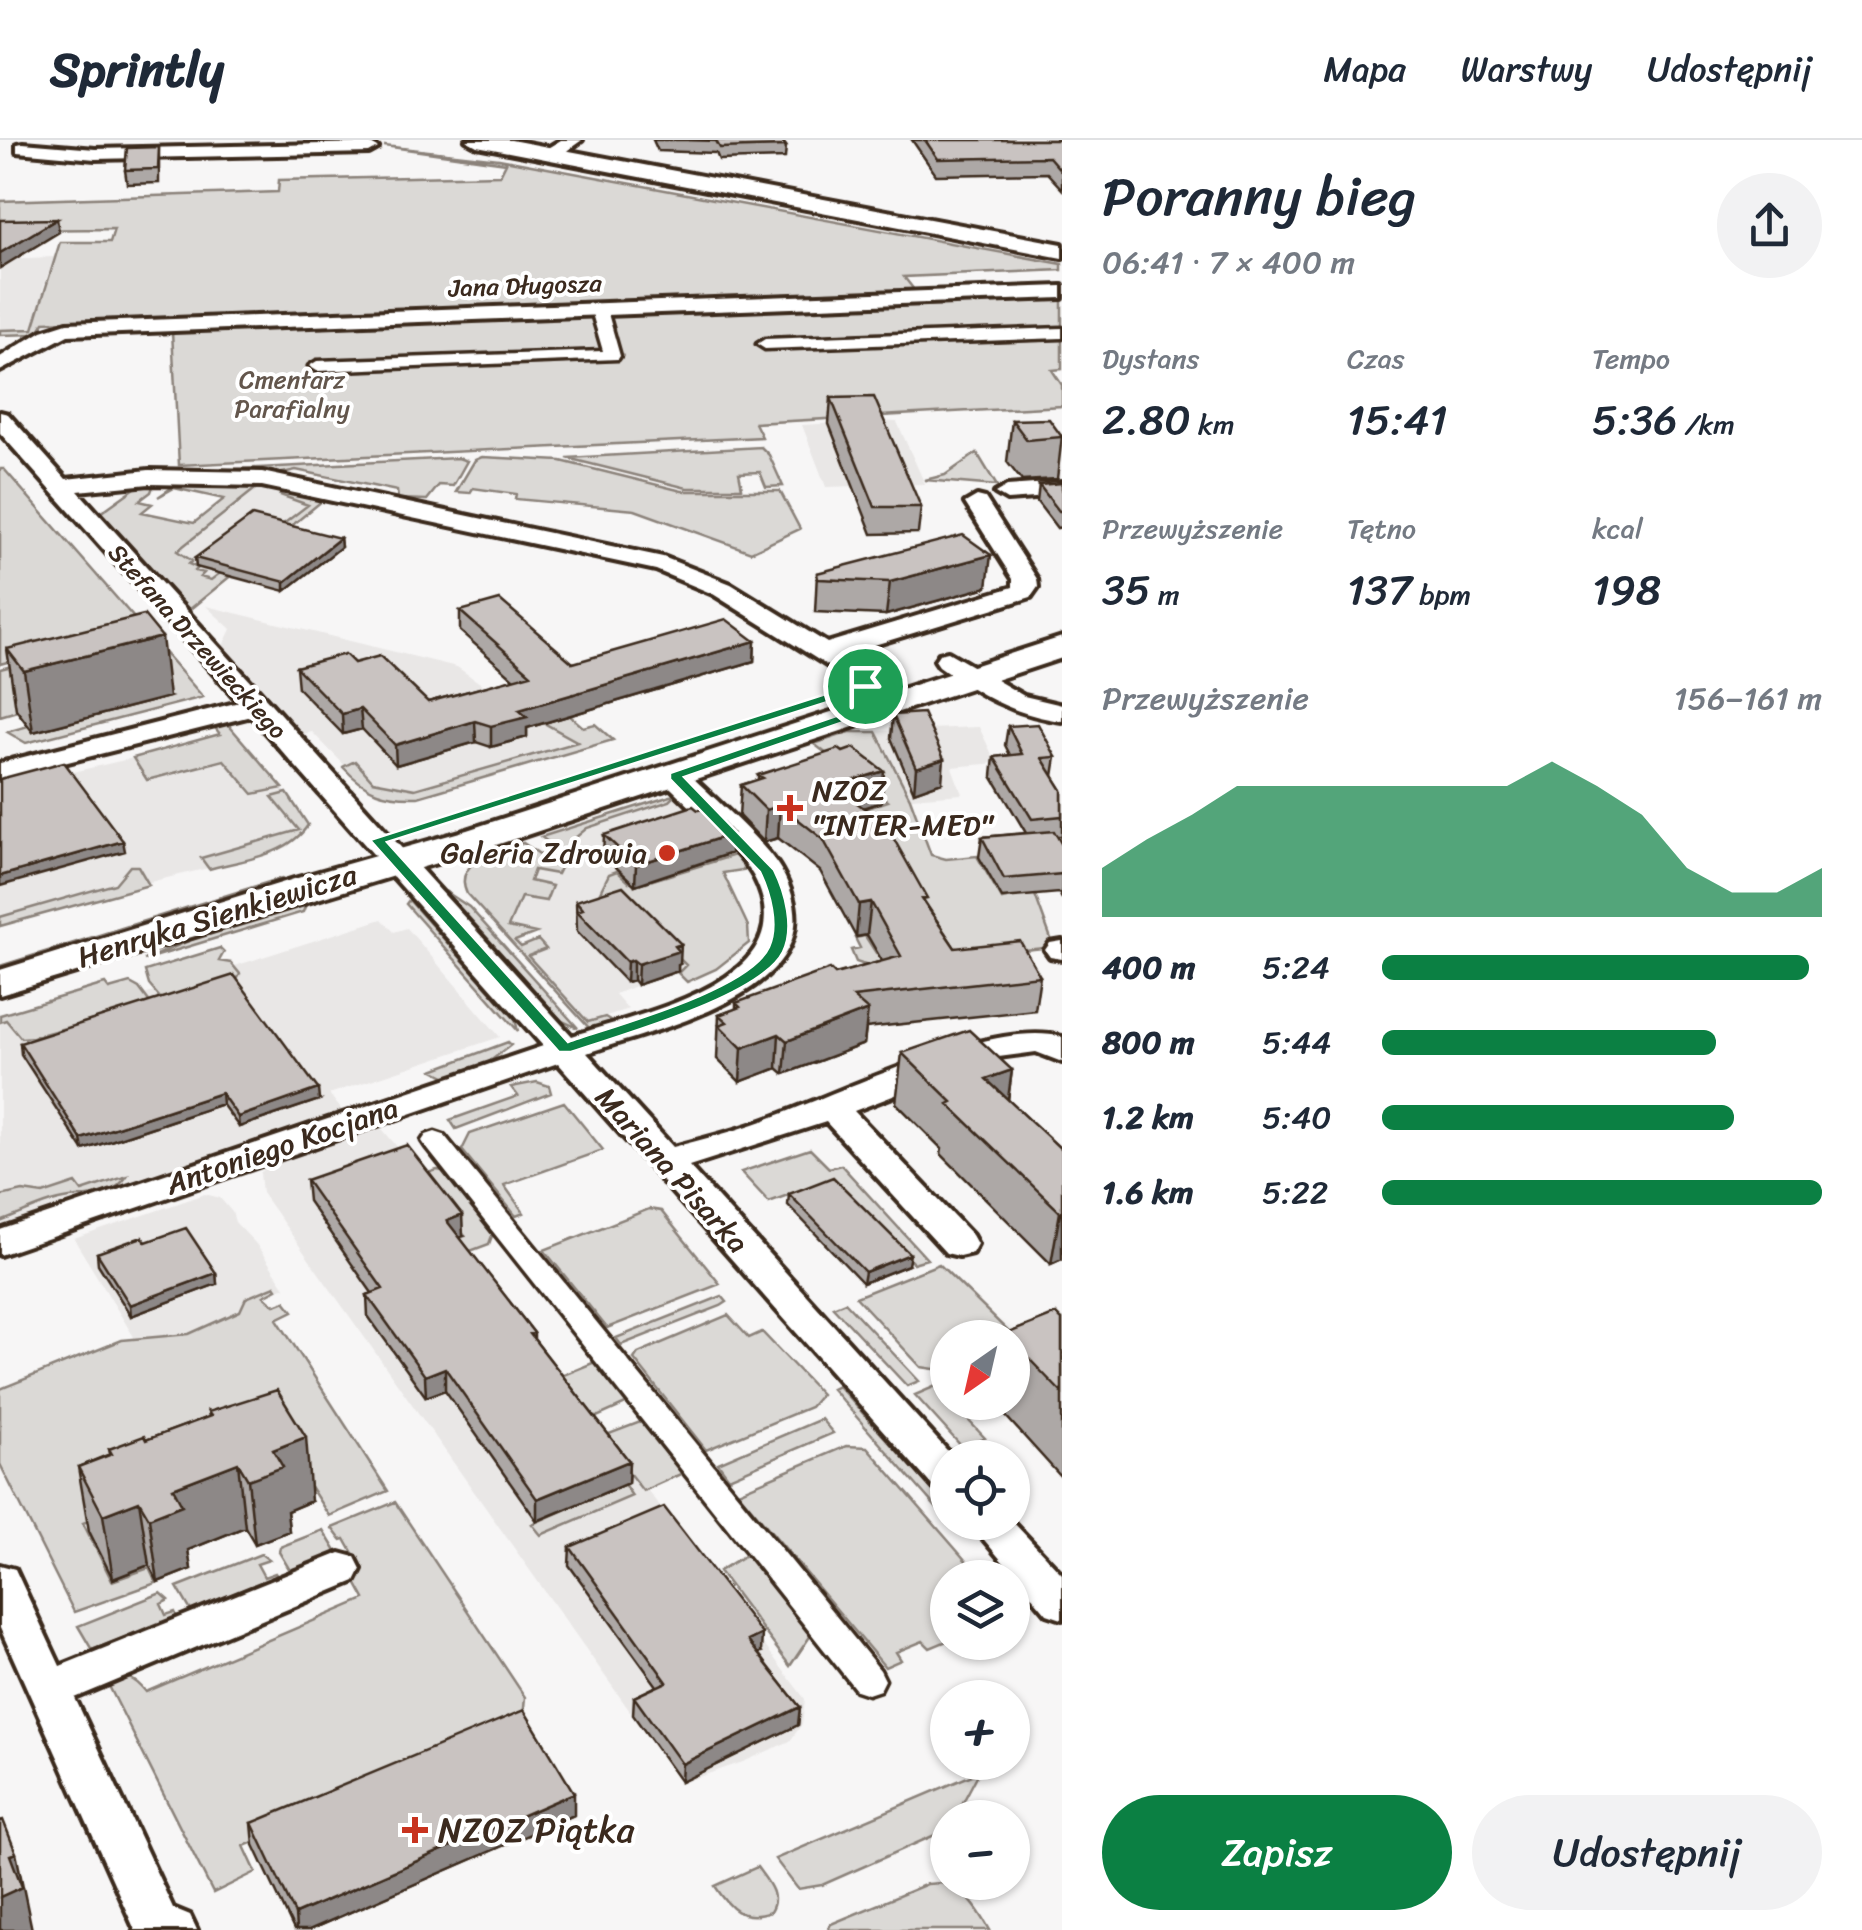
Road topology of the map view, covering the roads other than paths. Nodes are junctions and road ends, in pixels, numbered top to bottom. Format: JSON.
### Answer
{"nodes":[{"id":1,"x":477,"y":140,"type":"edge"},
{"id":2,"x":530,"y":140,"type":"edge"},
{"id":3,"x":31,"y":144,"type":"edge"},
{"id":4,"x":563,"y":147,"type":"edge"},
{"id":5,"x":369,"y":148,"type":"dead end"},
{"id":6,"x":1,"y":161,"type":"edge"},
{"id":7,"x":1062,"y":238,"type":"edge"},
{"id":8,"x":1062,"y":251,"type":"edge"},
{"id":9,"x":1062,"y":292,"type":"edge"},
{"id":10,"x":599,"y":310,"type":"junction"},
{"id":11,"x":1062,"y":333,"type":"edge"},
{"id":12,"x":765,"y":344,"type":"dead end"},
{"id":13,"x":0,"y":365,"type":"edge"},
{"id":14,"x":317,"y":366,"type":"dead end"},
{"id":15,"x":0,"y":419,"type":"edge"},
{"id":16,"x":62,"y":486,"type":"junction"},
{"id":17,"x":445,"y":488,"type":"dead end"},
{"id":18,"x":1062,"y":490,"type":"edge"},
{"id":19,"x":1007,"y":493,"type":"dead end"},
{"id":20,"x":977,"y":504,"type":"dead end"},
{"id":21,"x":428,"y":512,"type":"junction"},
{"id":22,"x":1062,"y":624,"type":"edge"},
{"id":23,"x":1062,"y":647,"type":"edge"},
{"id":24,"x":824,"y":652,"type":"junction"},
{"id":25,"x":959,"y":668,"type":"junction"},
{"id":26,"x":872,"y":696,"type":"junction"},
{"id":27,"x":257,"y":706,"type":"junction"},
{"id":28,"x":1062,"y":713,"type":"edge"},
{"id":29,"x":747,"y":737,"type":"junction"},
{"id":30,"x":0,"y":771,"type":"edge"},
{"id":31,"x":684,"y":787,"type":"junction"},
{"id":32,"x":388,"y":851,"type":"junction"},
{"id":33,"x":0,"y":955,"type":"edge"},
{"id":34,"x":0,"y":983,"type":"edge"},
{"id":35,"x":565,"y":1049,"type":"junction"},
{"id":36,"x":1062,"y":1052,"type":"edge"},
{"id":37,"x":832,"y":1108,"type":"junction"},
{"id":38,"x":435,"y":1141,"type":"dead end"},
{"id":39,"x":666,"y":1162,"type":"junction"},
{"id":40,"x":0,"y":1243,"type":"edge"},
{"id":41,"x":958,"y":1244,"type":"dead end"},
{"id":42,"x":930,"y":1457,"type":"edge"},
{"id":43,"x":1005,"y":1540,"type":"edge"},
{"id":44,"x":340,"y":1570,"type":"dead end"},
{"id":45,"x":0,"y":1582,"type":"edge"},
{"id":46,"x":1062,"y":1602,"type":"edge"},
{"id":47,"x":868,"y":1680,"type":"dead end"},
{"id":48,"x":52,"y":1688,"type":"junction"},
{"id":49,"x":174,"y":1930,"type":"edge"}],
"edges":[{"from":1,"to":4,"type":"street"},
{"from":2,"to":4,"type":"street"},
{"from":3,"to":5,"type":"street"},
{"from":3,"to":6,"type":"street"},
{"from":4,"to":7,"type":"street"},
{"from":4,"to":8,"type":"street"},
{"from":9,"to":10,"type":"street","name":"Jana Długosza"},
{"from":10,"to":13,"type":"street","name":"Jana Długosza"},
{"from":10,"to":14,"type":"street"},
{"from":11,"to":12,"type":"street"},
{"from":15,"to":16,"type":"street","name":"Stefana Drzewieckiego"},
{"from":16,"to":21,"type":"street"},
{"from":16,"to":27,"type":"street","name":"Stefana Drzewieckiego"},
{"from":17,"to":21,"type":"street"},
{"from":18,"to":19,"type":"street"},
{"from":20,"to":24,"type":"street"},
{"from":21,"to":24,"type":"street"},
{"from":22,"to":25,"type":"street","name":"Henryka Sienkiewicza"},
{"from":23,"to":25,"type":"street","name":"Henryka Sienkiewicza"},
{"from":24,"to":26,"type":"street"},
{"from":25,"to":26,"type":"street","name":"Henryka Sienkiewicza"},
{"from":25,"to":28,"type":"street"},
{"from":26,"to":29,"type":"street","name":"Henryka Sienkiewicza"},
{"from":27,"to":30,"type":"street"},
{"from":27,"to":32,"type":"street","name":"Stefana Drzewieckiego"},
{"from":29,"to":31,"type":"street","name":"Henryka Sienkiewicza"},
{"from":29,"to":32,"type":"street","name":"Henryka Sienkiewicza"},
{"from":31,"to":32,"type":"street","name":"Henryka Sienkiewicza"},
{"from":31,"to":35,"type":"street","name":"Antoniego Kocjana"},
{"from":32,"to":33,"type":"street","name":"Henryka Sienkiewicza"},
{"from":32,"to":34,"type":"street","name":"Henryka Sienkiewicza"},
{"from":32,"to":35,"type":"street","name":"Mariana Pisarka"},
{"from":35,"to":39,"type":"street","name":"Mariana Pisarka"},
{"from":35,"to":40,"type":"street","name":"Antoniego Kocjana"},
{"from":36,"to":37,"type":"street"},
{"from":37,"to":39,"type":"street"},
{"from":37,"to":41,"type":"street"},
{"from":38,"to":47,"type":"street"},
{"from":39,"to":42,"type":"street","name":"Mariana Pisarka"},
{"from":43,"to":46,"type":"street"},
{"from":44,"to":48,"type":"street"},
{"from":45,"to":48,"type":"street"},
{"from":48,"to":49,"type":"street"}]}
